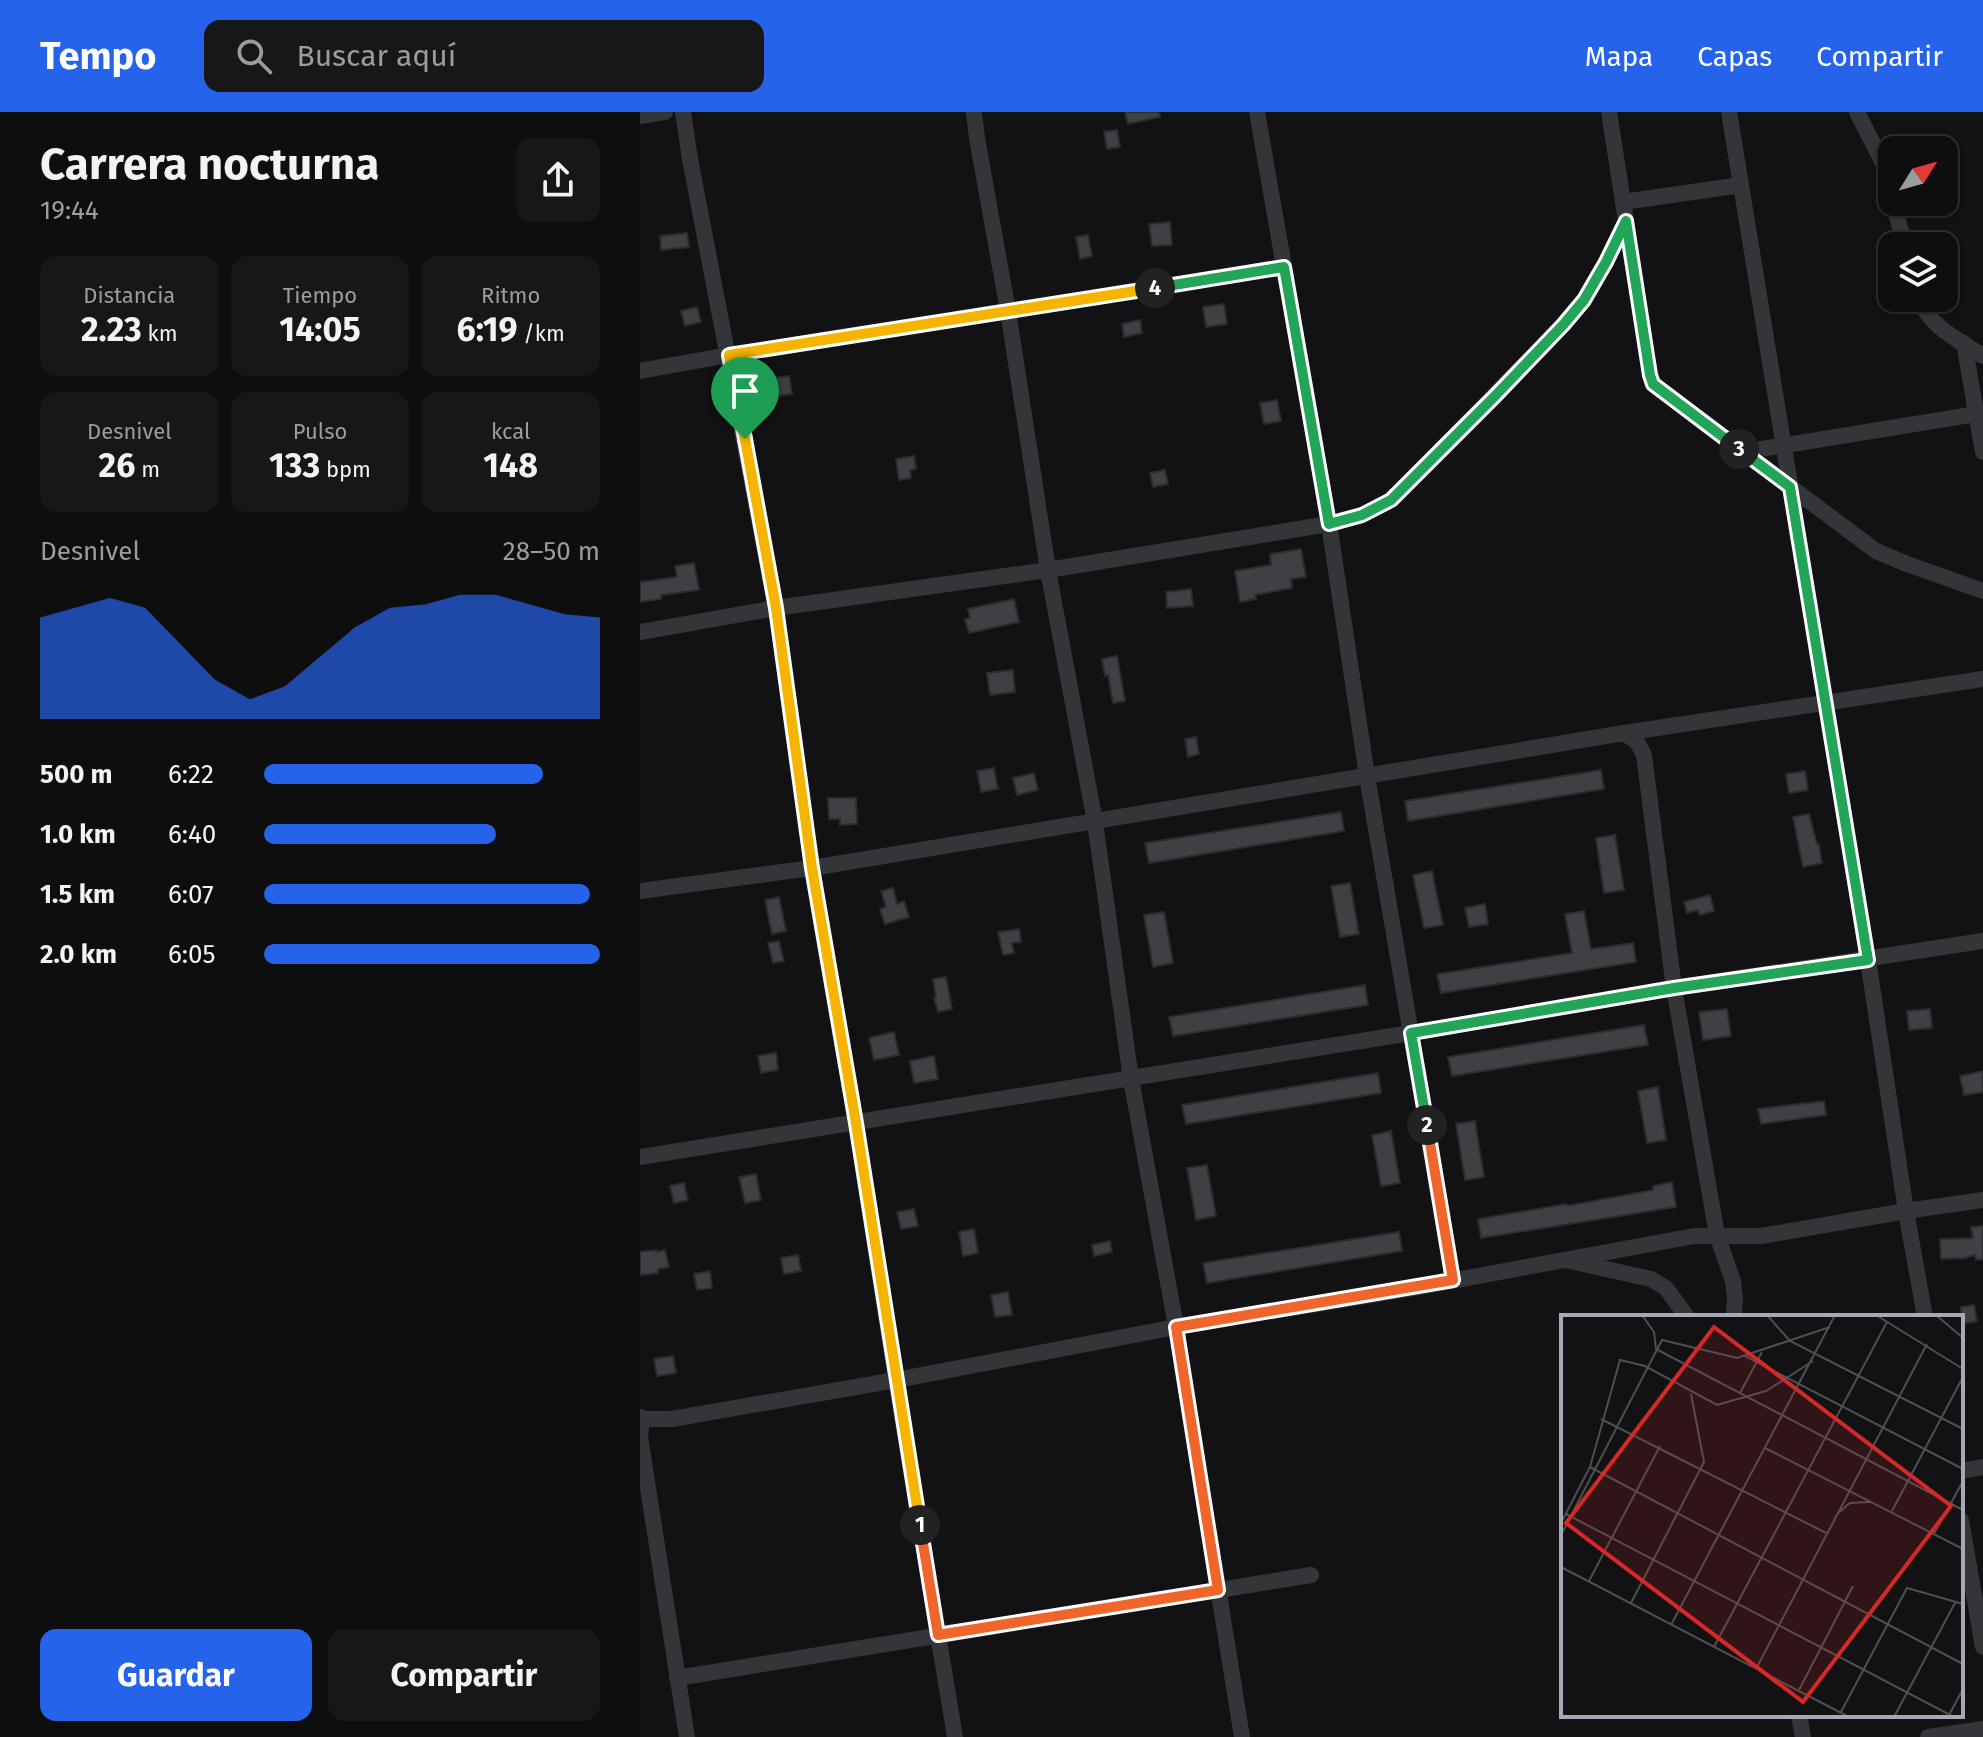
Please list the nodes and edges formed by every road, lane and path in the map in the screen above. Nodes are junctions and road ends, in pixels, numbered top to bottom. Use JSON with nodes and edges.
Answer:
{"nodes":[{"id":1,"x":665,"y":112,"type":"edge"},
{"id":2,"x":683,"y":112,"type":"edge"},
{"id":3,"x":974,"y":112,"type":"edge"},
{"id":4,"x":1257,"y":112,"type":"edge"},
{"id":5,"x":1609,"y":112,"type":"edge"},
{"id":6,"x":1729,"y":112,"type":"edge"},
{"id":7,"x":1857,"y":112,"type":"edge"},
{"id":8,"x":640,"y":116,"type":"edge"},
{"id":9,"x":1878,"y":153,"type":"edge"},
{"id":10,"x":1741,"y":185,"type":"junction"},
{"id":11,"x":1623,"y":202,"type":"junction"},
{"id":12,"x":1626,"y":221,"type":"junction"},
{"id":13,"x":1284,"y":267,"type":"junction"},
{"id":14,"x":1008,"y":311,"type":"junction"},
{"id":15,"x":1926,"y":312,"type":"edge"},
{"id":16,"x":1964,"y":343,"type":"junction"},
{"id":17,"x":729,"y":355,"type":"junction"},
{"id":18,"x":1983,"y":356,"type":"edge"},
{"id":19,"x":640,"y":371,"type":"edge"},
{"id":20,"x":1980,"y":413,"type":"edge"},
{"id":21,"x":1784,"y":445,"type":"junction"},
{"id":22,"x":1743,"y":452,"type":"junction"},
{"id":23,"x":1983,"y":452,"type":"edge"},
{"id":24,"x":1790,"y":487,"type":"junction"},
{"id":25,"x":1329,"y":524,"type":"junction"},
{"id":26,"x":1048,"y":570,"type":"junction"},
{"id":27,"x":1983,"y":591,"type":"edge"},
{"id":28,"x":776,"y":608,"type":"junction"},
{"id":29,"x":640,"y":632,"type":"edge"},
{"id":30,"x":1983,"y":679,"type":"edge"},
{"id":31,"x":1826,"y":704,"type":"junction"},
{"id":32,"x":1624,"y":733,"type":"junction"},
{"id":33,"x":1367,"y":776,"type":"junction"},
{"id":34,"x":1095,"y":822,"type":"junction"},
{"id":35,"x":812,"y":868,"type":"junction"},
{"id":36,"x":640,"y":891,"type":"edge"},
{"id":37,"x":1983,"y":941,"type":"edge"},
{"id":38,"x":1868,"y":960,"type":"junction"},
{"id":39,"x":1674,"y":988,"type":"junction"},
{"id":40,"x":1411,"y":1033,"type":"junction"},
{"id":41,"x":1131,"y":1079,"type":"junction"},
{"id":42,"x":856,"y":1123,"type":"junction"},
{"id":43,"x":640,"y":1157,"type":"edge"},
{"id":44,"x":1983,"y":1200,"type":"edge"},
{"id":45,"x":1906,"y":1211,"type":"junction"},
{"id":46,"x":1717,"y":1235,"type":"junction"},
{"id":47,"x":1561,"y":1259,"type":"junction"},
{"id":48,"x":1453,"y":1280,"type":"junction"},
{"id":49,"x":1686,"y":1315,"type":"edge"},
{"id":50,"x":1734,"y":1315,"type":"edge"},
{"id":51,"x":1925,"y":1315,"type":"edge"},
{"id":52,"x":1176,"y":1327,"type":"junction"},
{"id":53,"x":896,"y":1380,"type":"junction"},
{"id":54,"x":641,"y":1418,"type":"edge"},
{"id":55,"x":1983,"y":1467,"type":"edge"},
{"id":56,"x":1963,"y":1471,"type":"edge"},
{"id":57,"x":1963,"y":1532,"type":"edge"},
{"id":58,"x":1311,"y":1575,"type":"dead end"},
{"id":59,"x":1218,"y":1590,"type":"junction"},
{"id":60,"x":938,"y":1635,"type":"junction"},
{"id":61,"x":1983,"y":1647,"type":"edge"},
{"id":62,"x":677,"y":1678,"type":"junction"},
{"id":63,"x":1799,"y":1717,"type":"edge"},
{"id":64,"x":1983,"y":1729,"type":"edge"},
{"id":65,"x":687,"y":1737,"type":"edge"},
{"id":66,"x":955,"y":1737,"type":"edge"},
{"id":67,"x":1242,"y":1737,"type":"edge"},
{"id":68,"x":1803,"y":1737,"type":"edge"},
{"id":69,"x":1928,"y":1737,"type":"edge"}],
"edges":[{"from":1,"to":8,"type":"street"},
{"from":2,"to":17,"type":"street"},
{"from":3,"to":14,"type":"street"},
{"from":4,"to":13,"type":"street"},
{"from":5,"to":11,"type":"street"},
{"from":6,"to":10,"type":"street"},
{"from":7,"to":9,"type":"street"},
{"from":10,"to":11,"type":"street"},
{"from":10,"to":21,"type":"street"},
{"from":11,"to":12,"type":"street"},
{"from":12,"to":22,"type":"street"},
{"from":12,"to":25,"type":"street"},
{"from":13,"to":14,"type":"street"},
{"from":13,"to":25,"type":"street"},
{"from":14,"to":17,"type":"street"},
{"from":14,"to":26,"type":"street"},
{"from":15,"to":16,"type":"street"},
{"from":16,"to":18,"type":"street"},
{"from":16,"to":20,"type":"street"},
{"from":17,"to":19,"type":"street"},
{"from":17,"to":28,"type":"street"},
{"from":20,"to":21,"type":"street"},
{"from":20,"to":23,"type":"street"},
{"from":21,"to":22,"type":"street"},
{"from":21,"to":24,"type":"street"},
{"from":22,"to":24,"type":"street"},
{"from":24,"to":27,"type":"street"},
{"from":24,"to":31,"type":"street"},
{"from":25,"to":26,"type":"street"},
{"from":25,"to":33,"type":"street"},
{"from":26,"to":28,"type":"street"},
{"from":26,"to":34,"type":"street"},
{"from":28,"to":29,"type":"street"},
{"from":28,"to":35,"type":"street"},
{"from":30,"to":31,"type":"street"},
{"from":31,"to":32,"type":"street"},
{"from":31,"to":38,"type":"street"},
{"from":32,"to":33,"type":"street"},
{"from":32,"to":39,"type":"street"},
{"from":33,"to":34,"type":"street"},
{"from":33,"to":40,"type":"street"},
{"from":34,"to":35,"type":"street"},
{"from":34,"to":41,"type":"street"},
{"from":35,"to":36,"type":"street"},
{"from":35,"to":42,"type":"street"},
{"from":37,"to":38,"type":"street"},
{"from":38,"to":39,"type":"street"},
{"from":38,"to":45,"type":"street"},
{"from":39,"to":40,"type":"street"},
{"from":39,"to":46,"type":"street"},
{"from":40,"to":41,"type":"street"},
{"from":40,"to":48,"type":"street"},
{"from":41,"to":42,"type":"street"},
{"from":41,"to":52,"type":"street"},
{"from":42,"to":43,"type":"street"},
{"from":42,"to":53,"type":"street"},
{"from":44,"to":45,"type":"street"},
{"from":45,"to":46,"type":"street"},
{"from":45,"to":51,"type":"street"},
{"from":46,"to":47,"type":"street"},
{"from":46,"to":50,"type":"street"},
{"from":47,"to":48,"type":"street"},
{"from":47,"to":49,"type":"street"},
{"from":48,"to":52,"type":"street"},
{"from":52,"to":53,"type":"street"},
{"from":52,"to":59,"type":"street"},
{"from":53,"to":54,"type":"street"},
{"from":53,"to":60,"type":"street"},
{"from":54,"to":62,"type":"street"},
{"from":55,"to":56,"type":"street"},
{"from":57,"to":61,"type":"street"},
{"from":58,"to":59,"type":"street"},
{"from":59,"to":60,"type":"street"},
{"from":59,"to":67,"type":"street"},
{"from":60,"to":62,"type":"street"},
{"from":60,"to":66,"type":"street"},
{"from":62,"to":65,"type":"street"},
{"from":63,"to":68,"type":"street"},
{"from":64,"to":69,"type":"street"}]}
